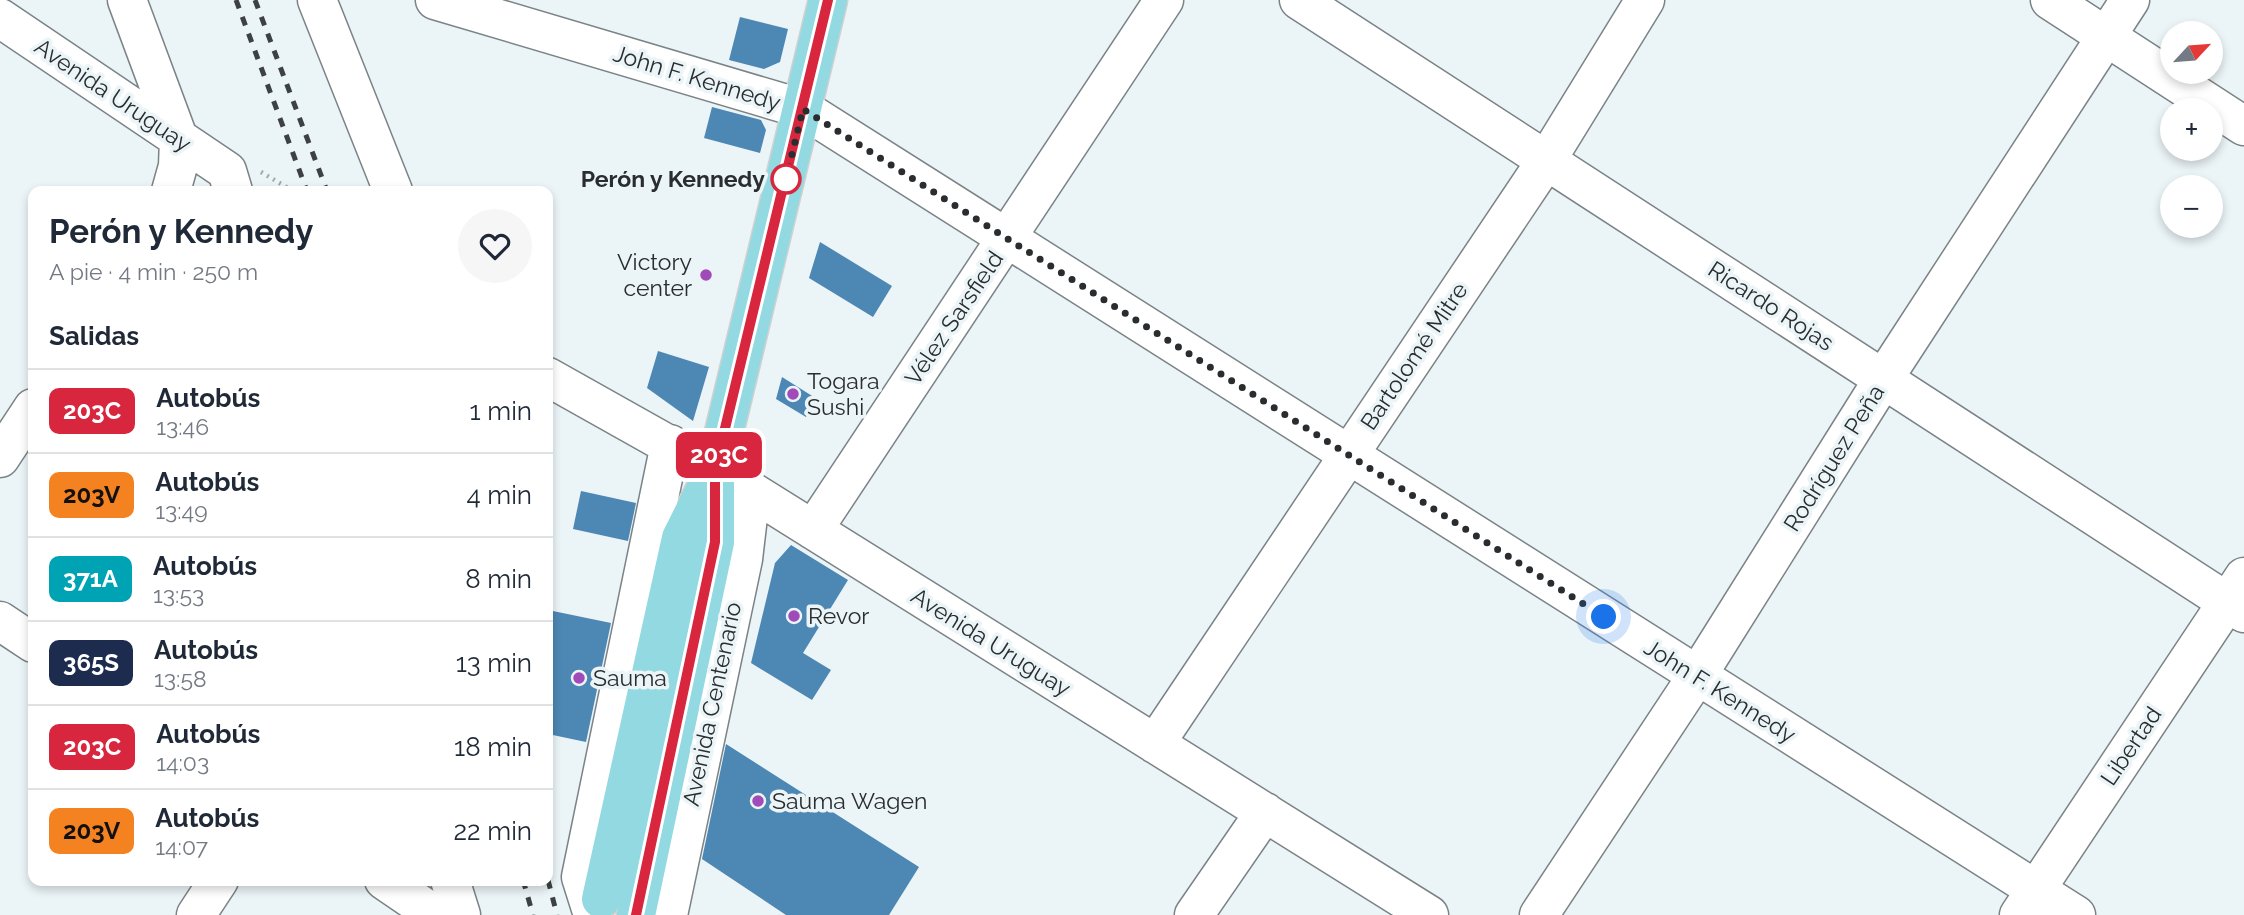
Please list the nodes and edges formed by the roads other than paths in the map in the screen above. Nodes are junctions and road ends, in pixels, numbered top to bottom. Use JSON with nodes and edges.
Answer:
{"nodes":[{"id":1,"x":127,"y":0,"type":"edge"},
{"id":2,"x":317,"y":0,"type":"edge"},
{"id":3,"x":435,"y":0,"type":"edge"},
{"id":4,"x":828,"y":0,"type":"edge"},
{"id":5,"x":1164,"y":0,"type":"edge"},
{"id":6,"x":1299,"y":0,"type":"edge"},
{"id":7,"x":1645,"y":0,"type":"edge"},
{"id":8,"x":2050,"y":0,"type":"edge"},
{"id":9,"x":2130,"y":0,"type":"edge"},
{"id":10,"x":0,"y":19,"type":"edge"},
{"id":11,"x":2105,"y":36,"type":"junction"},
{"id":12,"x":803,"y":109,"type":"junction"},
{"id":13,"x":2244,"y":126,"type":"edge"},
{"id":14,"x":179,"y":140,"type":"junction"},
{"id":15,"x":1546,"y":161,"type":"junction"},
{"id":16,"x":230,"y":181,"type":"edge"},
{"id":17,"x":172,"y":186,"type":"edge"},
{"id":18,"x":391,"y":186,"type":"edge"},
{"id":19,"x":1007,"y":237,"type":"junction"},
{"id":20,"x":1884,"y":378,"type":"junction"},
{"id":21,"x":553,"y":380,"type":"edge"},
{"id":22,"x":28,"y":416,"type":"edge"},
{"id":23,"x":670,"y":444,"type":"junction"},
{"id":24,"x":1348,"y":454,"type":"junction"},
{"id":25,"x":0,"y":458,"type":"edge"},
{"id":26,"x":715,"y":470,"type":"junction"},
{"id":27,"x":751,"y":491,"type":"junction"},
{"id":28,"x":813,"y":530,"type":"junction"},
{"id":29,"x":2239,"y":597,"type":"edge"},
{"id":30,"x":0,"y":621,"type":"edge"},
{"id":31,"x":28,"y":640,"type":"edge"},
{"id":32,"x":1697,"y":676,"type":"junction"},
{"id":33,"x":1155,"y":744,"type":"junction"},
{"id":34,"x":1265,"y":812,"type":"junction"},
{"id":35,"x":215,"y":886,"type":"edge"},
{"id":36,"x":393,"y":886,"type":"edge"},
{"id":37,"x":452,"y":886,"type":"edge"},
{"id":38,"x":592,"y":897,"type":"edge"},
{"id":39,"x":2027,"y":902,"type":"edge"},
{"id":40,"x":196,"y":915,"type":"edge"},
{"id":41,"x":435,"y":915,"type":"edge"},
{"id":42,"x":461,"y":915,"type":"edge"},
{"id":43,"x":636,"y":915,"type":"edge"},
{"id":44,"x":668,"y":915,"type":"edge"},
{"id":45,"x":1194,"y":915,"type":"edge"},
{"id":46,"x":1429,"y":915,"type":"edge"},
{"id":47,"x":1539,"y":915,"type":"edge"},
{"id":48,"x":2076,"y":915,"type":"edge"}],
"edges":[{"from":1,"to":14,"type":"street"},
{"from":2,"to":18,"type":"street"},
{"from":3,"to":12,"type":"street","name":"John F. Kennedy"},
{"from":4,"to":12,"type":"main road"},
{"from":5,"to":19,"type":"street","name":"Vélez Sarsfield"},
{"from":6,"to":15,"type":"street","name":"Ricardo Rojas"},
{"from":7,"to":15,"type":"street","name":"Bartolomé Mitre"},
{"from":8,"to":11,"type":"street"},
{"from":9,"to":11,"type":"street","name":"Rodríguez Peña"},
{"from":10,"to":14,"type":"street","name":"Avenida Uruguay"},
{"from":11,"to":13,"type":"street"},
{"from":11,"to":20,"type":"street","name":"Rodríguez Peña"},
{"from":12,"to":19,"type":"street","name":"John F. Kennedy"},
{"from":12,"to":26,"type":"main road"},
{"from":14,"to":16,"type":"street","name":"Avenida Uruguay"},
{"from":14,"to":17,"type":"street"},
{"from":15,"to":20,"type":"street","name":"Ricardo Rojas"},
{"from":15,"to":24,"type":"street","name":"Bartolomé Mitre"},
{"from":19,"to":24,"type":"street","name":"John F. Kennedy"},
{"from":19,"to":28,"type":"street","name":"Vélez Sarsfield"},
{"from":20,"to":29,"type":"street","name":"Ricardo Rojas"},
{"from":20,"to":32,"type":"street","name":"Rodríguez Peña"},
{"from":21,"to":23,"type":"street","name":"Avenida Uruguay"},
{"from":22,"to":25,"type":"street"},
{"from":23,"to":26,"type":"street","name":"Avenida Uruguay"},
{"from":23,"to":38,"type":"street"},
{"from":24,"to":32,"type":"street","name":"John F. Kennedy"},
{"from":24,"to":33,"type":"street","name":"Bartolomé Mitre"},
{"from":26,"to":27,"type":"street","name":"Avenida Uruguay"},
{"from":26,"to":38,"type":"main road"},
{"from":26,"to":43,"type":"main road"},
{"from":27,"to":28,"type":"street","name":"Avenida Uruguay"},
{"from":27,"to":44,"type":"street","name":"Avenida Centenario"},
{"from":28,"to":33,"type":"street","name":"Avenida Uruguay"},
{"from":29,"to":39,"type":"street","name":"Libertad"},
{"from":30,"to":31,"type":"street"},
{"from":32,"to":39,"type":"street","name":"John F. Kennedy"},
{"from":32,"to":47,"type":"street","name":"Rodríguez Peña"},
{"from":33,"to":34,"type":"street","name":"Avenida Uruguay"},
{"from":34,"to":45,"type":"street"},
{"from":34,"to":46,"type":"street","name":"Avenida Uruguay"},
{"from":35,"to":40,"type":"street"},
{"from":36,"to":41,"type":"street"},
{"from":37,"to":42,"type":"street"},
{"from":39,"to":48,"type":"street","name":"John F. Kennedy"}]}
